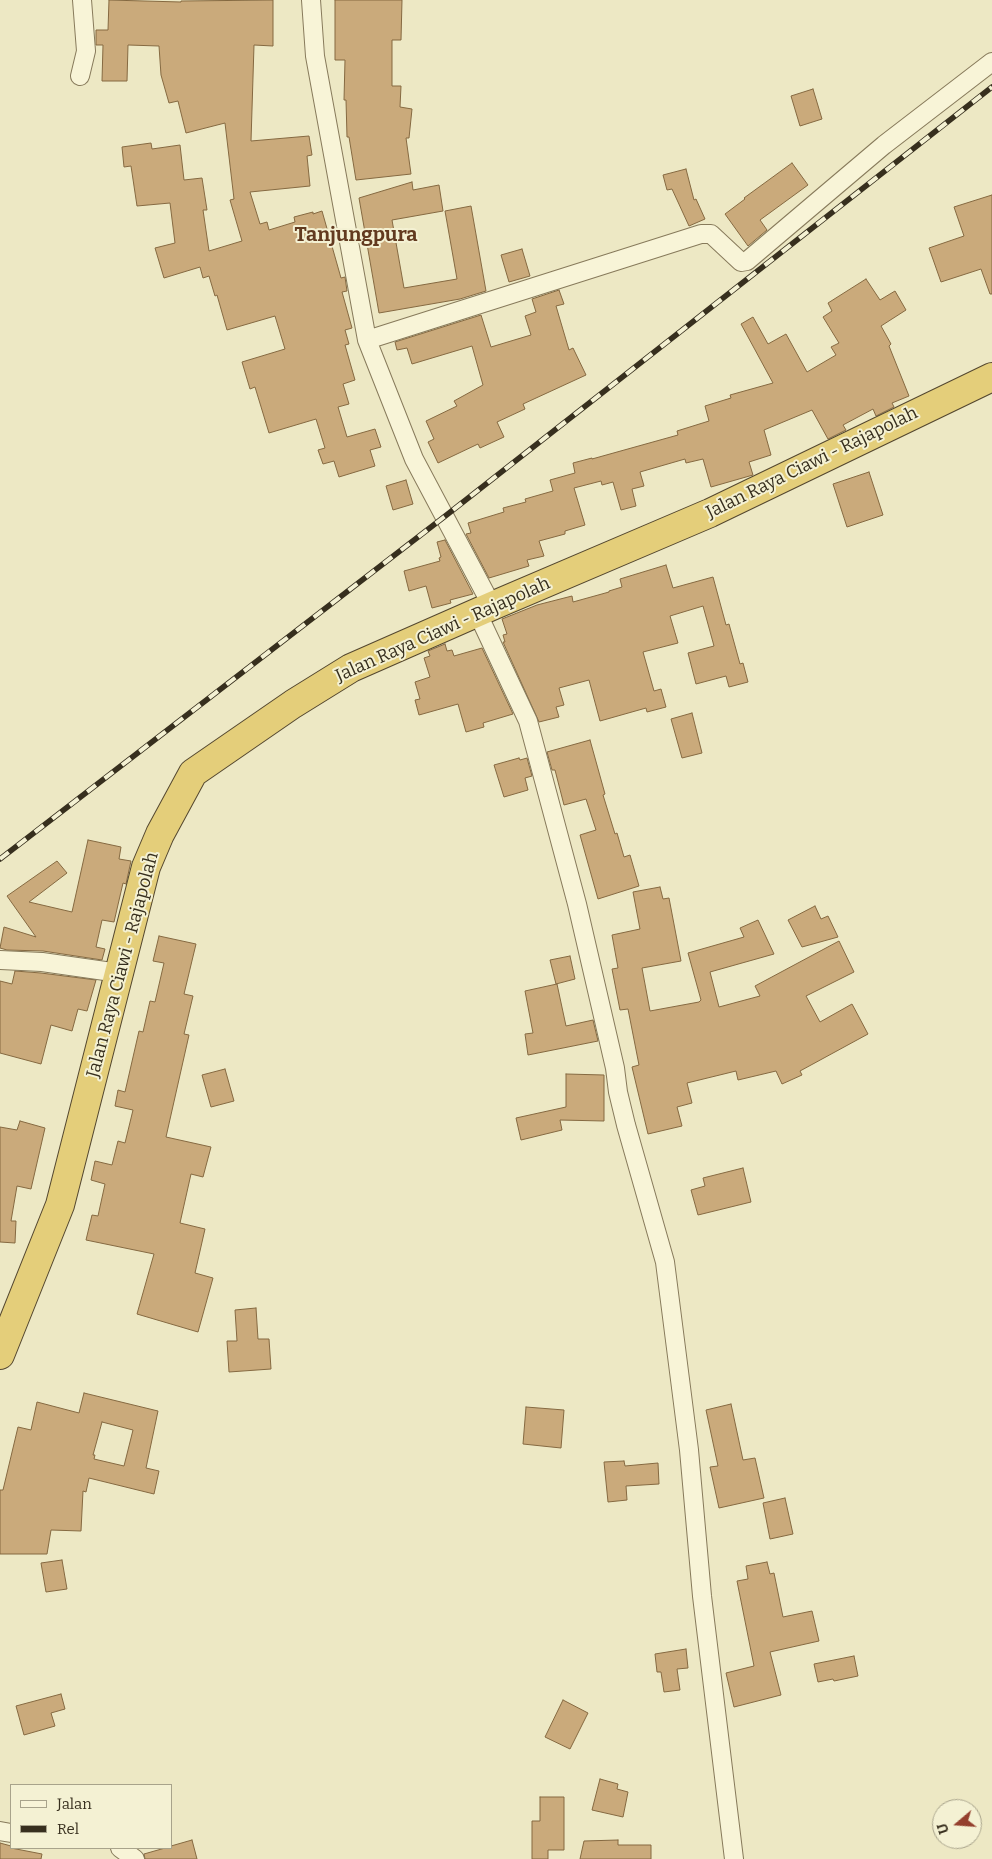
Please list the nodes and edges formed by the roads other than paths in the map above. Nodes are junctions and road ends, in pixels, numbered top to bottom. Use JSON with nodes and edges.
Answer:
{"nodes":[{"id":1,"x":82,"y":0,"type":"edge"},
{"id":2,"x":311,"y":0,"type":"edge"},
{"id":3,"x":992,"y":62,"type":"edge"},
{"id":4,"x":80,"y":76,"type":"dead end"},
{"id":5,"x":367,"y":340,"type":"junction"},
{"id":6,"x":992,"y":377,"type":"edge"},
{"id":7,"x":484,"y":609,"type":"junction"},
{"id":8,"x":0,"y":960,"type":"edge"},
{"id":9,"x":119,"y":973,"type":"junction"},
{"id":10,"x":0,"y":1355,"type":"edge"},
{"id":11,"x":121,"y":1849,"type":"edge"},
{"id":12,"x":135,"y":1859,"type":"edge"},
{"id":13,"x":734,"y":1859,"type":"edge"}],
"edges":[{"from":1,"to":4,"type":"street"},
{"from":2,"to":5,"type":"street"},
{"from":3,"to":5,"type":"street"},
{"from":5,"to":7,"type":"street"},
{"from":6,"to":7,"type":"highway","name":"Jalan Raya Ciawi - Rajapolah"},
{"from":7,"to":9,"type":"highway","name":"Jalan Raya Ciawi - Rajapolah"},
{"from":7,"to":13,"type":"street"},
{"from":8,"to":9,"type":"street"},
{"from":9,"to":10,"type":"highway","name":"Jalan Raya Ciawi - Rajapolah"},
{"from":11,"to":12,"type":"street"}]}
